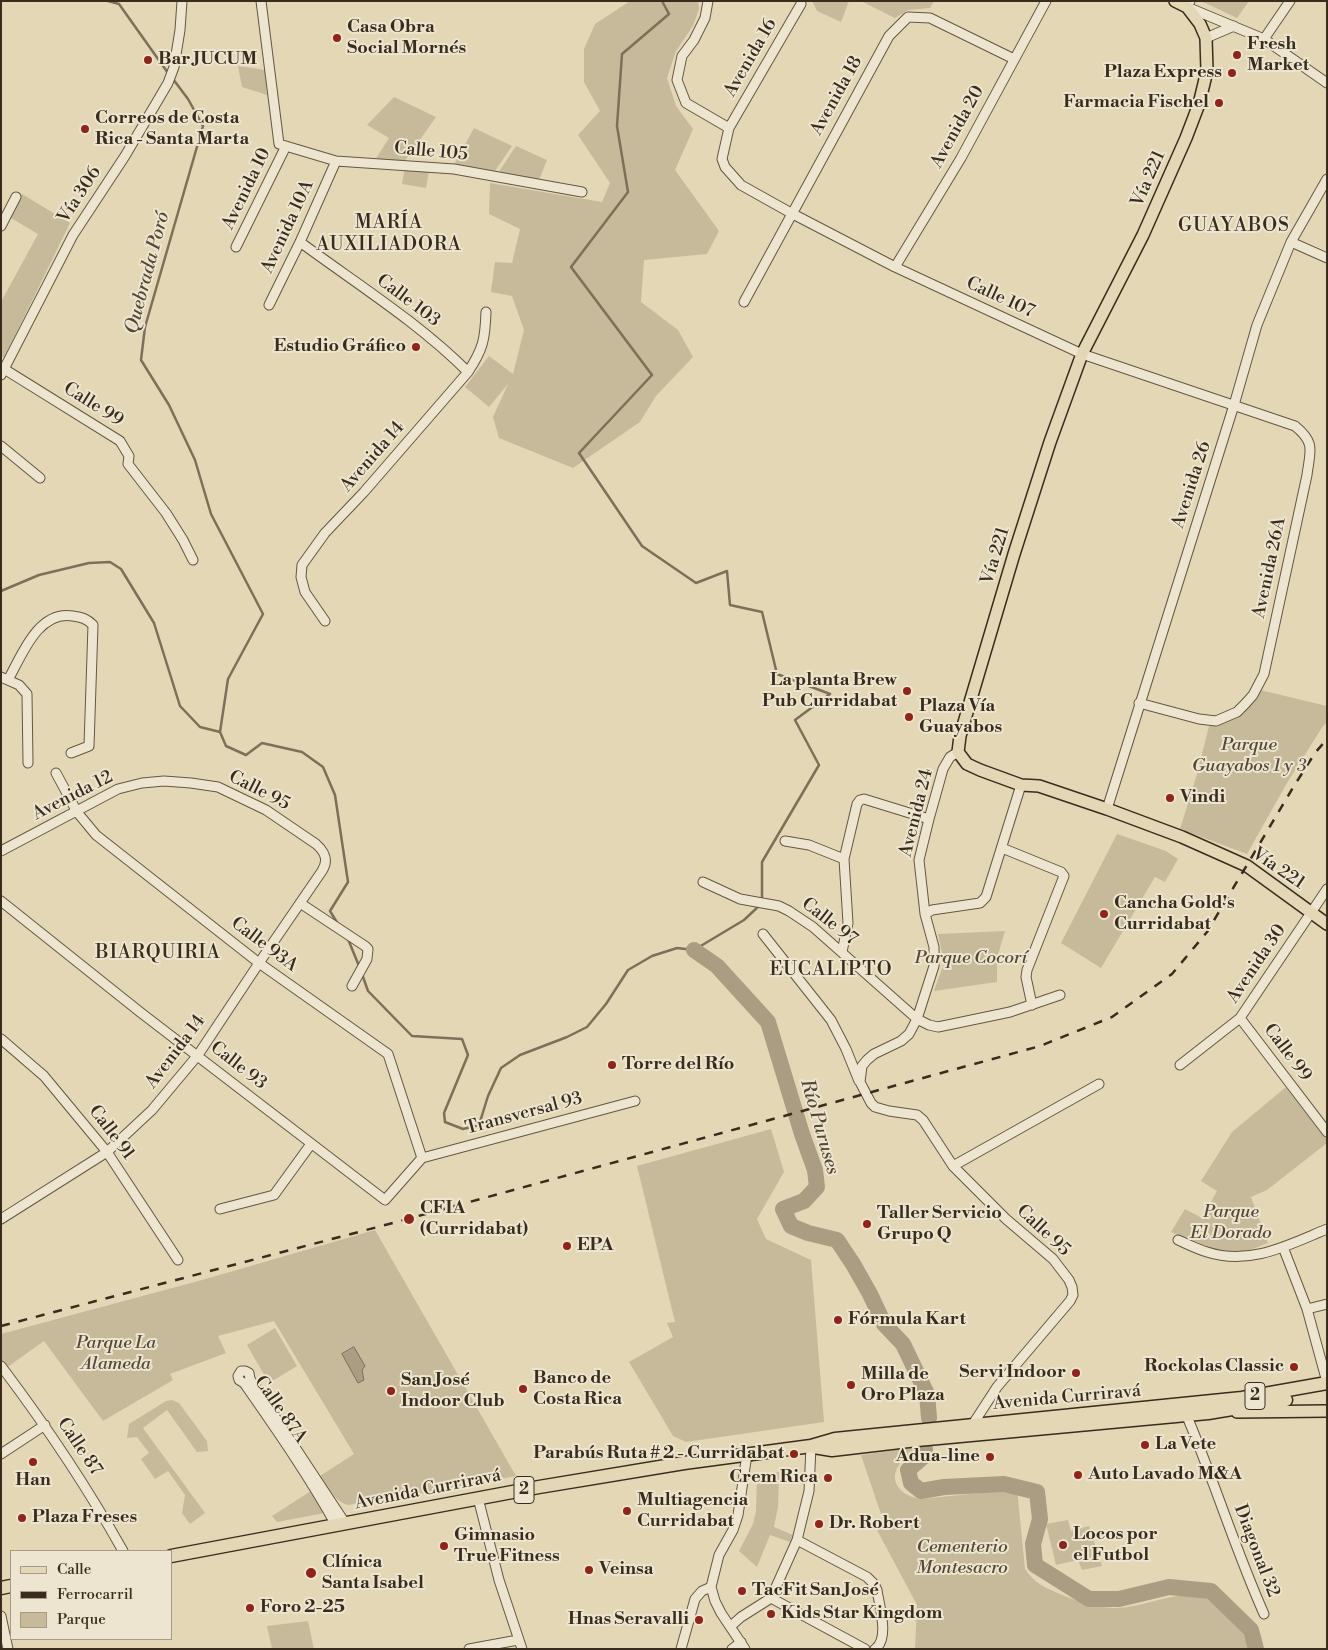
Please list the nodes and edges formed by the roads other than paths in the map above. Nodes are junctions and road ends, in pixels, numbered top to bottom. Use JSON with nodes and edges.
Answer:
{"nodes":[{"id":1,"x":182,"y":1,"type":"edge"},
{"id":2,"x":261,"y":1,"type":"edge"},
{"id":3,"x":708,"y":1,"type":"edge"},
{"id":4,"x":1046,"y":1,"type":"edge"},
{"id":5,"x":1175,"y":1,"type":"edge"},
{"id":6,"x":1290,"y":1,"type":"edge"},
{"id":7,"x":801,"y":4,"type":"dead end"},
{"id":8,"x":1188,"y":4,"type":"edge"},
{"id":9,"x":1234,"y":26,"type":"junction"},
{"id":10,"x":1206,"y":38,"type":"junction"},
{"id":11,"x":1264,"y":38,"type":"junction"},
{"id":12,"x":1014,"y":59,"type":"junction"},
{"id":13,"x":1327,"y":84,"type":"edge"},
{"id":14,"x":729,"y":128,"type":"junction"},
{"id":15,"x":282,"y":145,"type":"junction"},
{"id":16,"x":336,"y":161,"type":"junction"},
{"id":17,"x":1327,"y":179,"type":"edge"},
{"id":18,"x":582,"y":192,"type":"dead end"},
{"id":19,"x":16,"y":197,"type":"dead end"},
{"id":20,"x":791,"y":213,"type":"junction"},
{"id":21,"x":1,"y":226,"type":"edge"},
{"id":22,"x":300,"y":242,"type":"junction"},
{"id":23,"x":1291,"y":242,"type":"junction"},
{"id":24,"x":236,"y":247,"type":"dead end"},
{"id":25,"x":1327,"y":258,"type":"edge"},
{"id":26,"x":895,"y":267,"type":"junction"},
{"id":27,"x":744,"y":302,"type":"dead end"},
{"id":28,"x":269,"y":305,"type":"dead end"},
{"id":29,"x":486,"y":312,"type":"dead end"},
{"id":30,"x":1082,"y":354,"type":"junction"},
{"id":31,"x":2,"y":371,"type":"edge"},
{"id":32,"x":468,"y":372,"type":"junction"},
{"id":33,"x":1234,"y":405,"type":"junction"},
{"id":34,"x":1311,"y":445,"type":"joint"},
{"id":35,"x":1,"y":446,"type":"edge"},
{"id":36,"x":40,"y":478,"type":"dead end"},
{"id":37,"x":193,"y":560,"type":"dead end"},
{"id":38,"x":325,"y":620,"type":"dead end"},
{"id":39,"x":4,"y":678,"type":"edge"},
{"id":40,"x":1139,"y":703,"type":"junction"},
{"id":41,"x":958,"y":752,"type":"junction"},
{"id":42,"x":71,"y":753,"type":"dead end"},
{"id":43,"x":28,"y":763,"type":"dead end"},
{"id":44,"x":56,"y":773,"type":"dead end"},
{"id":45,"x":164,"y":781,"type":"joint"},
{"id":46,"x":1021,"y":785,"type":"junction"},
{"id":47,"x":1107,"y":809,"type":"junction"},
{"id":48,"x":77,"y":812,"type":"junction"},
{"id":49,"x":929,"y":818,"type":"junction"},
{"id":50,"x":785,"y":841,"type":"dead end"},
{"id":51,"x":1002,"y":848,"type":"junction"},
{"id":52,"x":1,"y":851,"type":"edge"},
{"id":53,"x":326,"y":858,"type":"joint"},
{"id":54,"x":844,"y":859,"type":"junction"},
{"id":55,"x":703,"y":882,"type":"dead end"},
{"id":56,"x":1327,"y":890,"type":"edge"},
{"id":57,"x":1,"y":901,"type":"edge"},
{"id":58,"x":300,"y":903,"type":"junction"},
{"id":59,"x":1312,"y":913,"type":"junction"},
{"id":60,"x":925,"y":914,"type":"junction"},
{"id":61,"x":1327,"y":924,"type":"edge"},
{"id":62,"x":763,"y":934,"type":"dead end"},
{"id":63,"x":842,"y":952,"type":"junction"},
{"id":64,"x":258,"y":963,"type":"junction"},
{"id":65,"x":352,"y":986,"type":"dead end"},
{"id":66,"x":1060,"y":995,"type":"dead end"},
{"id":67,"x":1032,"y":1005,"type":"junction"},
{"id":68,"x":917,"y":1018,"type":"junction"},
{"id":69,"x":1240,"y":1018,"type":"junction"},
{"id":70,"x":1,"y":1039,"type":"edge"},
{"id":71,"x":198,"y":1055,"type":"junction"},
{"id":72,"x":1180,"y":1065,"type":"dead end"},
{"id":73,"x":860,"y":1082,"type":"junction"},
{"id":74,"x":1099,"y":1084,"type":"dead end"},
{"id":75,"x":635,"y":1102,"type":"dead end"},
{"id":76,"x":1327,"y":1132,"type":"edge"},
{"id":77,"x":311,"y":1144,"type":"junction"},
{"id":78,"x":107,"y":1152,"type":"junction"},
{"id":79,"x":422,"y":1158,"type":"junction"},
{"id":80,"x":953,"y":1166,"type":"junction"},
{"id":81,"x":1,"y":1205,"type":"edge"},
{"id":82,"x":220,"y":1209,"type":"dead end"},
{"id":83,"x":5,"y":1216,"type":"edge"},
{"id":84,"x":1327,"y":1229,"type":"edge"},
{"id":85,"x":1178,"y":1240,"type":"dead end"},
{"id":86,"x":1283,"y":1247,"type":"junction"},
{"id":87,"x":178,"y":1260,"type":"dead end"},
{"id":88,"x":1327,"y":1304,"type":"edge"},
{"id":89,"x":1307,"y":1309,"type":"junction"},
{"id":90,"x":1,"y":1366,"type":"edge"},
{"id":91,"x":1327,"y":1383,"type":"edge"},
{"id":92,"x":1327,"y":1391,"type":"edge"},
{"id":93,"x":1218,"y":1411,"type":"junction"},
{"id":94,"x":1327,"y":1411,"type":"edge"},
{"id":95,"x":1186,"y":1414,"type":"junction"},
{"id":96,"x":271,"y":1415,"type":"junction"},
{"id":97,"x":973,"y":1424,"type":"junction"},
{"id":98,"x":45,"y":1425,"type":"junction"},
{"id":99,"x":811,"y":1446,"type":"junction"},
{"id":100,"x":1,"y":1454,"type":"edge"},
{"id":101,"x":747,"y":1454,"type":"junction"},
{"id":102,"x":478,"y":1498,"type":"junction"},
{"id":103,"x":340,"y":1524,"type":"junction"},
{"id":104,"x":797,"y":1540,"type":"junction"},
{"id":105,"x":122,"y":1550,"type":"edge"},
{"id":106,"x":172,"y":1556,"type":"edge"},
{"id":107,"x":712,"y":1587,"type":"junction"},
{"id":108,"x":771,"y":1598,"type":"junction"},
{"id":109,"x":1264,"y":1614,"type":"dead end"},
{"id":110,"x":1,"y":1616,"type":"edge"},
{"id":111,"x":731,"y":1626,"type":"junction"},
{"id":112,"x":518,"y":1640,"type":"junction"},
{"id":113,"x":743,"y":1646,"type":"edge"},
{"id":114,"x":876,"y":1648,"type":"edge"},
{"id":115,"x":8,"y":1649,"type":"edge"},
{"id":116,"x":469,"y":1649,"type":"edge"},
{"id":117,"x":522,"y":1649,"type":"edge"},
{"id":118,"x":681,"y":1649,"type":"edge"},
{"id":119,"x":732,"y":1649,"type":"edge"},
{"id":120,"x":865,"y":1649,"type":"edge"}],
"edges":[{"from":1,"to":31,"type":"street","name":"Vía 306"},
{"from":2,"to":15,"type":"street"},
{"from":3,"to":14,"type":"street"},
{"from":4,"to":12,"type":"street","name":"Avenida 20"},
{"from":5,"to":8,"type":"main road","name":"Vía 221"},
{"from":6,"to":11,"type":"street"},
{"from":7,"to":14,"type":"street","name":"Avenida 16"},
{"from":8,"to":9,"type":"street"},
{"from":8,"to":10,"type":"main road","name":"Vía 221"},
{"from":9,"to":10,"type":"street"},
{"from":9,"to":11,"type":"street"},
{"from":10,"to":30,"type":"main road","name":"Vía 221"},
{"from":11,"to":13,"type":"street"},
{"from":12,"to":20,"type":"street","name":"Avenida 18"},
{"from":12,"to":26,"type":"street","name":"Avenida 20"},
{"from":14,"to":20,"type":"street","name":"Calle 107"},
{"from":15,"to":16,"type":"street","name":"Calle 105"},
{"from":15,"to":24,"type":"street","name":"Avenida 10"},
{"from":16,"to":18,"type":"street","name":"Calle 105"},
{"from":16,"to":22,"type":"street","name":"Avenida 10A"},
{"from":17,"to":23,"type":"street","name":"Avenida 26"},
{"from":19,"to":21,"type":"street"},
{"from":20,"to":26,"type":"street","name":"Calle 107"},
{"from":20,"to":27,"type":"street","name":"Avenida 18"},
{"from":22,"to":28,"type":"street","name":"Avenida 10A"},
{"from":22,"to":32,"type":"street","name":"Calle 103"},
{"from":23,"to":25,"type":"street"},
{"from":23,"to":33,"type":"street","name":"Avenida 26"},
{"from":26,"to":30,"type":"street","name":"Calle 107"},
{"from":29,"to":32,"type":"street","name":"Avenida 14"},
{"from":30,"to":33,"type":"street","name":"Calle 107"},
{"from":30,"to":41,"type":"main road","name":"Vía 221"},
{"from":31,"to":37,"type":"street","name":"Calle 99"},
{"from":32,"to":38,"type":"street","name":"Avenida 14"},
{"from":33,"to":34,"type":"street","name":"Calle 107"},
{"from":33,"to":40,"type":"street","name":"Avenida 26"},
{"from":34,"to":40,"type":"street","name":"Avenida 26A"},
{"from":35,"to":36,"type":"street"},
{"from":39,"to":42,"type":"street"},
{"from":39,"to":43,"type":"street"},
{"from":40,"to":47,"type":"street","name":"Avenida 26"},
{"from":41,"to":46,"type":"main road","name":"Vía 221"},
{"from":41,"to":49,"type":"street","name":"Avenida 24"},
{"from":44,"to":48,"type":"street","name":"Calle 93A"},
{"from":45,"to":48,"type":"street","name":"Avenida 12"},
{"from":45,"to":53,"type":"street","name":"Calle 95"},
{"from":46,"to":47,"type":"main road","name":"Vía 221"},
{"from":46,"to":51,"type":"street"},
{"from":47,"to":59,"type":"main road","name":"Vía 221"},
{"from":48,"to":52,"type":"street","name":"Avenida 12"},
{"from":48,"to":64,"type":"street","name":"Calle 93A"},
{"from":49,"to":54,"type":"street"},
{"from":49,"to":60,"type":"street","name":"Avenida 24"},
{"from":50,"to":54,"type":"street"},
{"from":51,"to":60,"type":"street"},
{"from":51,"to":67,"type":"street"},
{"from":53,"to":58,"type":"street","name":"Avenida 14"},
{"from":54,"to":63,"type":"street"},
{"from":55,"to":63,"type":"street","name":"Calle 97"},
{"from":56,"to":59,"type":"street","name":"Avenida 30"},
{"from":57,"to":71,"type":"street","name":"Calle 93"},
{"from":58,"to":64,"type":"street","name":"Avenida 14"},
{"from":58,"to":65,"type":"street"},
{"from":59,"to":61,"type":"main road","name":"Vía 221"},
{"from":59,"to":69,"type":"street","name":"Avenida 30"},
{"from":60,"to":68,"type":"street","name":"Avenida 24"},
{"from":62,"to":73,"type":"street"},
{"from":63,"to":68,"type":"street","name":"Calle 97"},
{"from":64,"to":71,"type":"street","name":"Avenida 14"},
{"from":64,"to":79,"type":"street","name":"Calle 93A"},
{"from":66,"to":67,"type":"street"},
{"from":67,"to":68,"type":"street"},
{"from":68,"to":73,"type":"street","name":"Avenida 24"},
{"from":69,"to":72,"type":"street","name":"Avenida 30"},
{"from":69,"to":76,"type":"street","name":"Calle 99"},
{"from":70,"to":78,"type":"street","name":"Calle 91"},
{"from":71,"to":77,"type":"street","name":"Calle 93"},
{"from":71,"to":78,"type":"street","name":"Avenida 14"},
{"from":73,"to":80,"type":"street","name":"Calle 95"},
{"from":74,"to":80,"type":"street"},
{"from":75,"to":79,"type":"street","name":"Transversal 93"},
{"from":77,"to":79,"type":"street","name":"Calle 93"},
{"from":77,"to":82,"type":"street"},
{"from":78,"to":83,"type":"street","name":"Avenida 14"},
{"from":78,"to":87,"type":"street","name":"Calle 91"},
{"from":80,"to":97,"type":"street","name":"Calle 95"},
{"from":81,"to":83,"type":"street"},
{"from":84,"to":86,"type":"street"},
{"from":85,"to":86,"type":"street"},
{"from":86,"to":89,"type":"street"},
{"from":88,"to":89,"type":"street"},
{"from":89,"to":91,"type":"street"},
{"from":90,"to":98,"type":"street","name":"Calle 87"},
{"from":91,"to":97,"type":"highway","name":"Avenida Curriravá","number":"2"},
{"from":92,"to":93,"type":"highway","name":"Avenida Curriravá","number":"2"},
{"from":93,"to":94,"type":"main road"},
{"from":93,"to":95,"type":"highway","name":"Avenida Curriravá","number":"2"},
{"from":95,"to":99,"type":"highway","name":"Avenida Curriravá","number":"2"},
{"from":95,"to":109,"type":"street","name":"Diagonal 32"},
{"from":96,"to":96,"type":"street","name":"Calle 87A"},
{"from":96,"to":103,"type":"street","name":"Calle 87A"},
{"from":97,"to":99,"type":"highway","name":"Avenida Curriravá","number":"2"},
{"from":98,"to":100,"type":"street"},
{"from":98,"to":105,"type":"street","name":"Calle 87"},
{"from":99,"to":101,"type":"highway","name":"Avenida Curriravá","number":"2"},
{"from":99,"to":104,"type":"street"},
{"from":101,"to":102,"type":"highway","name":"Avenida Curriravá","number":"2"},
{"from":101,"to":107,"type":"street"},
{"from":102,"to":103,"type":"highway","name":"Avenida Curriravá","number":"2"},
{"from":102,"to":112,"type":"street"},
{"from":103,"to":106,"type":"highway","name":"Avenida Curriravá","number":"2"},
{"from":104,"to":108,"type":"street"},
{"from":104,"to":114,"type":"street"},
{"from":107,"to":111,"type":"street"},
{"from":107,"to":118,"type":"street"},
{"from":108,"to":111,"type":"street"},
{"from":108,"to":120,"type":"street"},
{"from":110,"to":115,"type":"street"},
{"from":111,"to":113,"type":"street"},
{"from":112,"to":116,"type":"street"},
{"from":112,"to":117,"type":"street"},
{"from":113,"to":119,"type":"street"}]}
